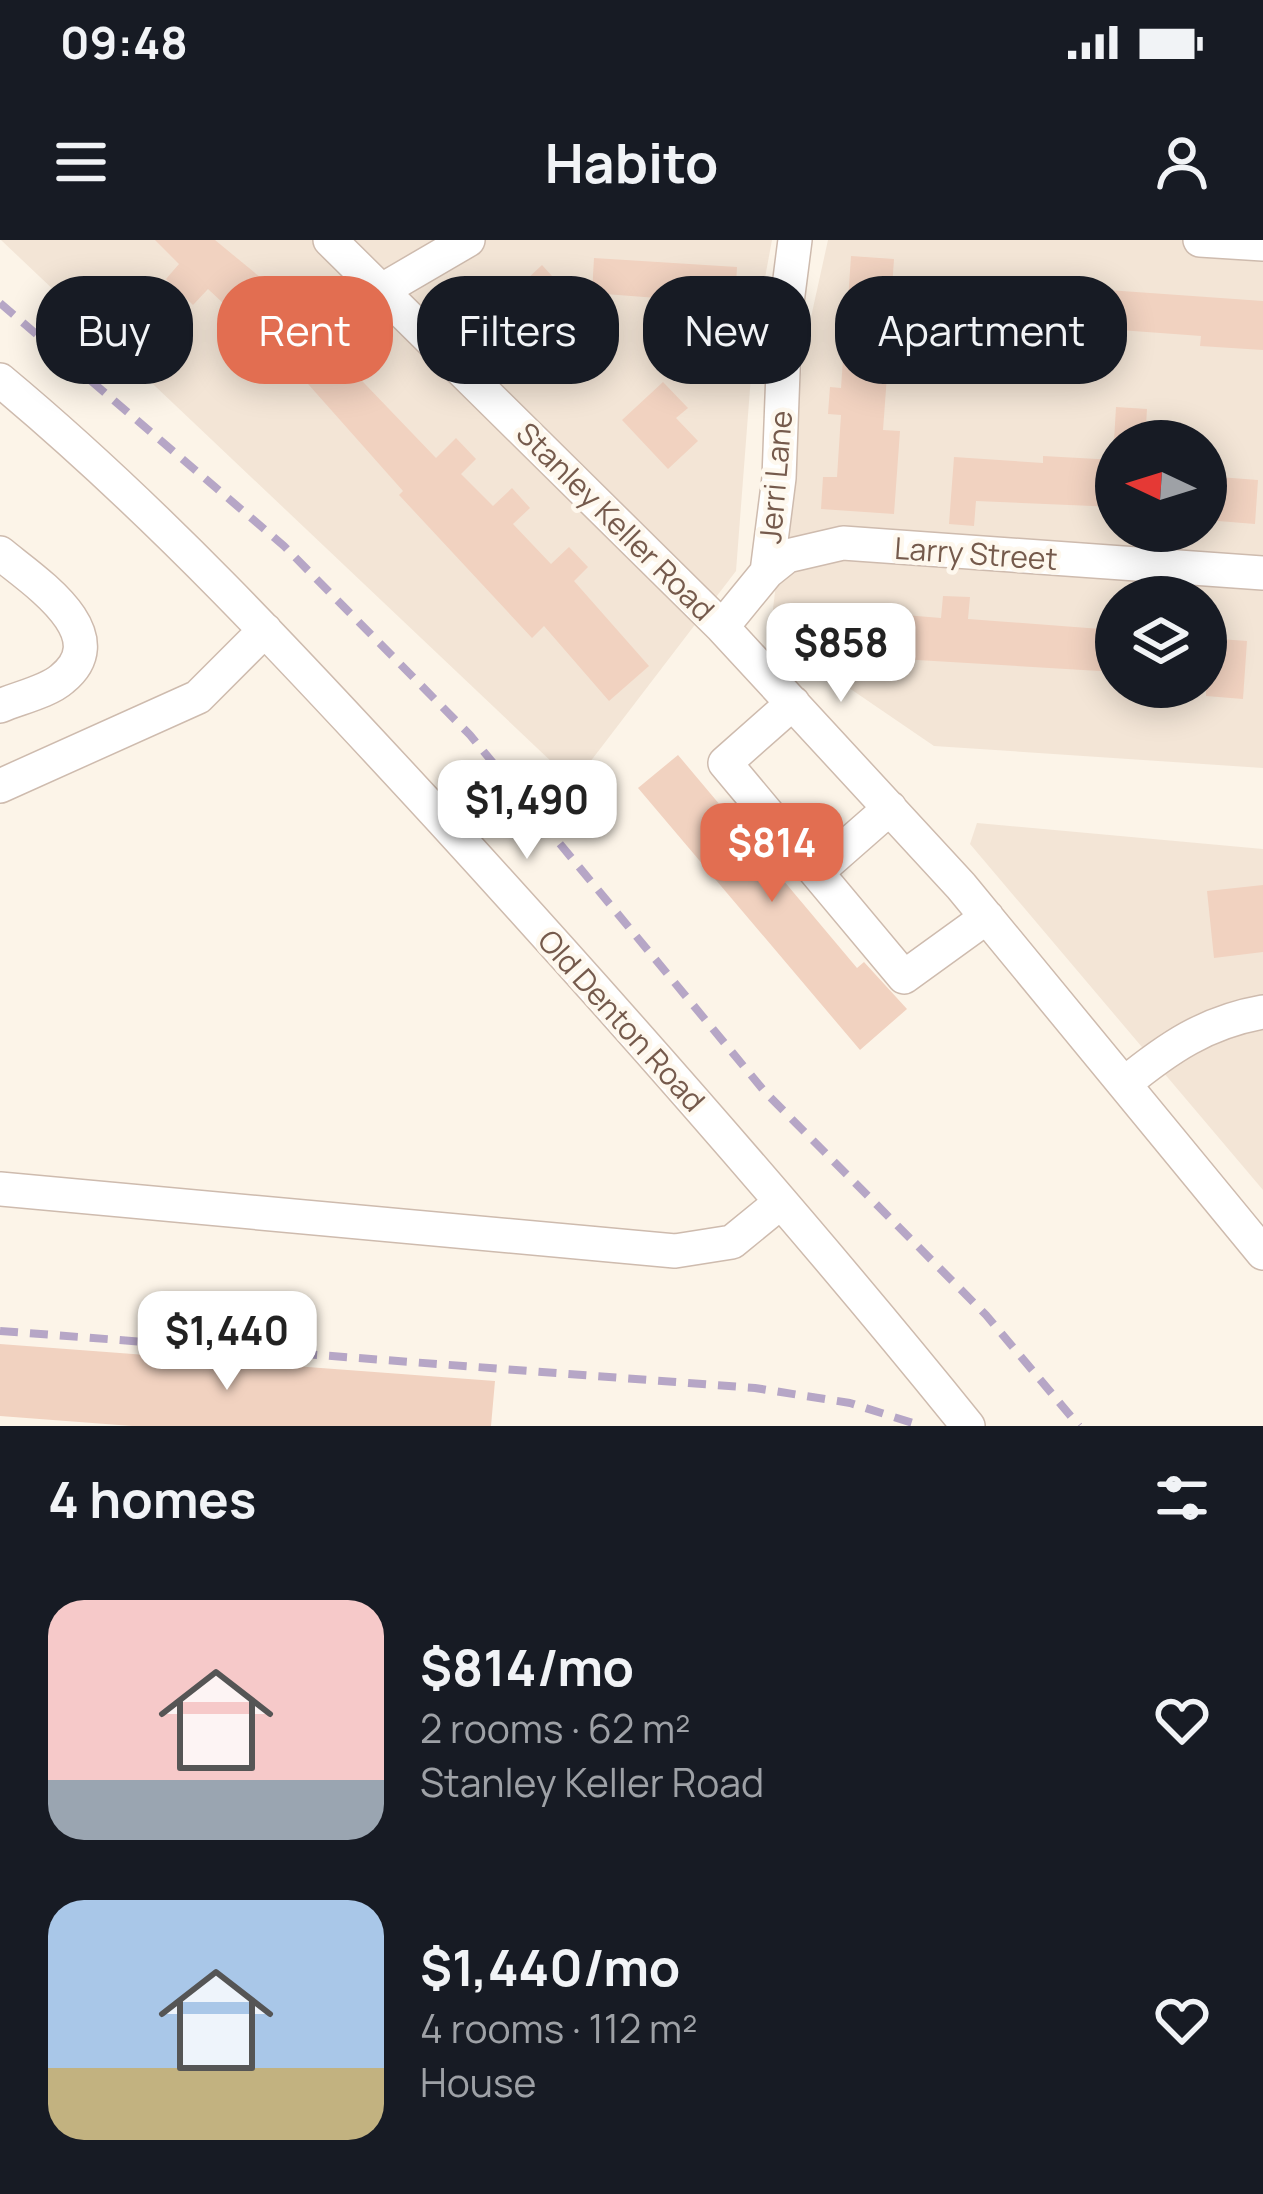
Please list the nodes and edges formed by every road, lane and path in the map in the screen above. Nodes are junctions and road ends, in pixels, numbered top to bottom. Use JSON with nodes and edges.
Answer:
{"nodes":[{"id":1,"x":330,"y":240,"type":"edge"},
{"id":2,"x":468,"y":240,"type":"edge"},
{"id":3,"x":794,"y":240,"type":"edge"},
{"id":4,"x":1200,"y":240,"type":"edge"},
{"id":5,"x":1263,"y":244,"type":"edge"},
{"id":6,"x":370,"y":276,"type":"edge"},
{"id":7,"x":393,"y":284,"type":"edge"},
{"id":8,"x":393,"y":298,"type":"edge"},
{"id":9,"x":0,"y":380,"type":"edge"},
{"id":10,"x":0,"y":553,"type":"edge"},
{"id":11,"x":767,"y":572,"type":"junction"},
{"id":12,"x":1263,"y":573,"type":"edge"},
{"id":13,"x":722,"y":627,"type":"junction"},
{"id":14,"x":265,"y":630,"type":"junction"},
{"id":15,"x":793,"y":704,"type":"junction"},
{"id":16,"x":0,"y":706,"type":"edge"},
{"id":17,"x":0,"y":786,"type":"edge"},
{"id":18,"x":890,"y":808,"type":"junction"},
{"id":19,"x":817,"y":872,"type":"junction"},
{"id":20,"x":987,"y":917,"type":"junction"},
{"id":21,"x":1263,"y":1012,"type":"edge"},
{"id":22,"x":1124,"y":1084,"type":"junction"},
{"id":23,"x":0,"y":1190,"type":"edge"},
{"id":24,"x":781,"y":1202,"type":"junction"},
{"id":25,"x":1263,"y":1253,"type":"edge"},
{"id":26,"x":968,"y":1426,"type":"edge"}],
"edges":[{"from":1,"to":6,"type":"street","name":"Stanley Keller Road"},
{"from":2,"to":7,"type":"street"},
{"from":3,"to":11,"type":"street","name":"Jerri Lane"},
{"from":4,"to":5,"type":"street"},
{"from":8,"to":13,"type":"street","name":"Stanley Keller Road"},
{"from":9,"to":14,"type":"street","name":"Old Denton Road"},
{"from":10,"to":16,"type":"street"},
{"from":11,"to":12,"type":"street","name":"Larry Street"},
{"from":11,"to":13,"type":"street","name":"Jerri Lane"},
{"from":13,"to":15,"type":"street","name":"Stanley Keller Road"},
{"from":14,"to":17,"type":"street"},
{"from":14,"to":24,"type":"street","name":"Old Denton Road"},
{"from":15,"to":18,"type":"street","name":"Stanley Keller Road"},
{"from":15,"to":19,"type":"street"},
{"from":18,"to":19,"type":"street"},
{"from":18,"to":20,"type":"street","name":"Stanley Keller Road"},
{"from":19,"to":20,"type":"street"},
{"from":20,"to":22,"type":"street","name":"Stanley Keller Road"},
{"from":21,"to":22,"type":"street"},
{"from":22,"to":25,"type":"street","name":"Stanley Keller Road"},
{"from":23,"to":24,"type":"street"},
{"from":24,"to":26,"type":"street","name":"Old Denton Road"}]}
